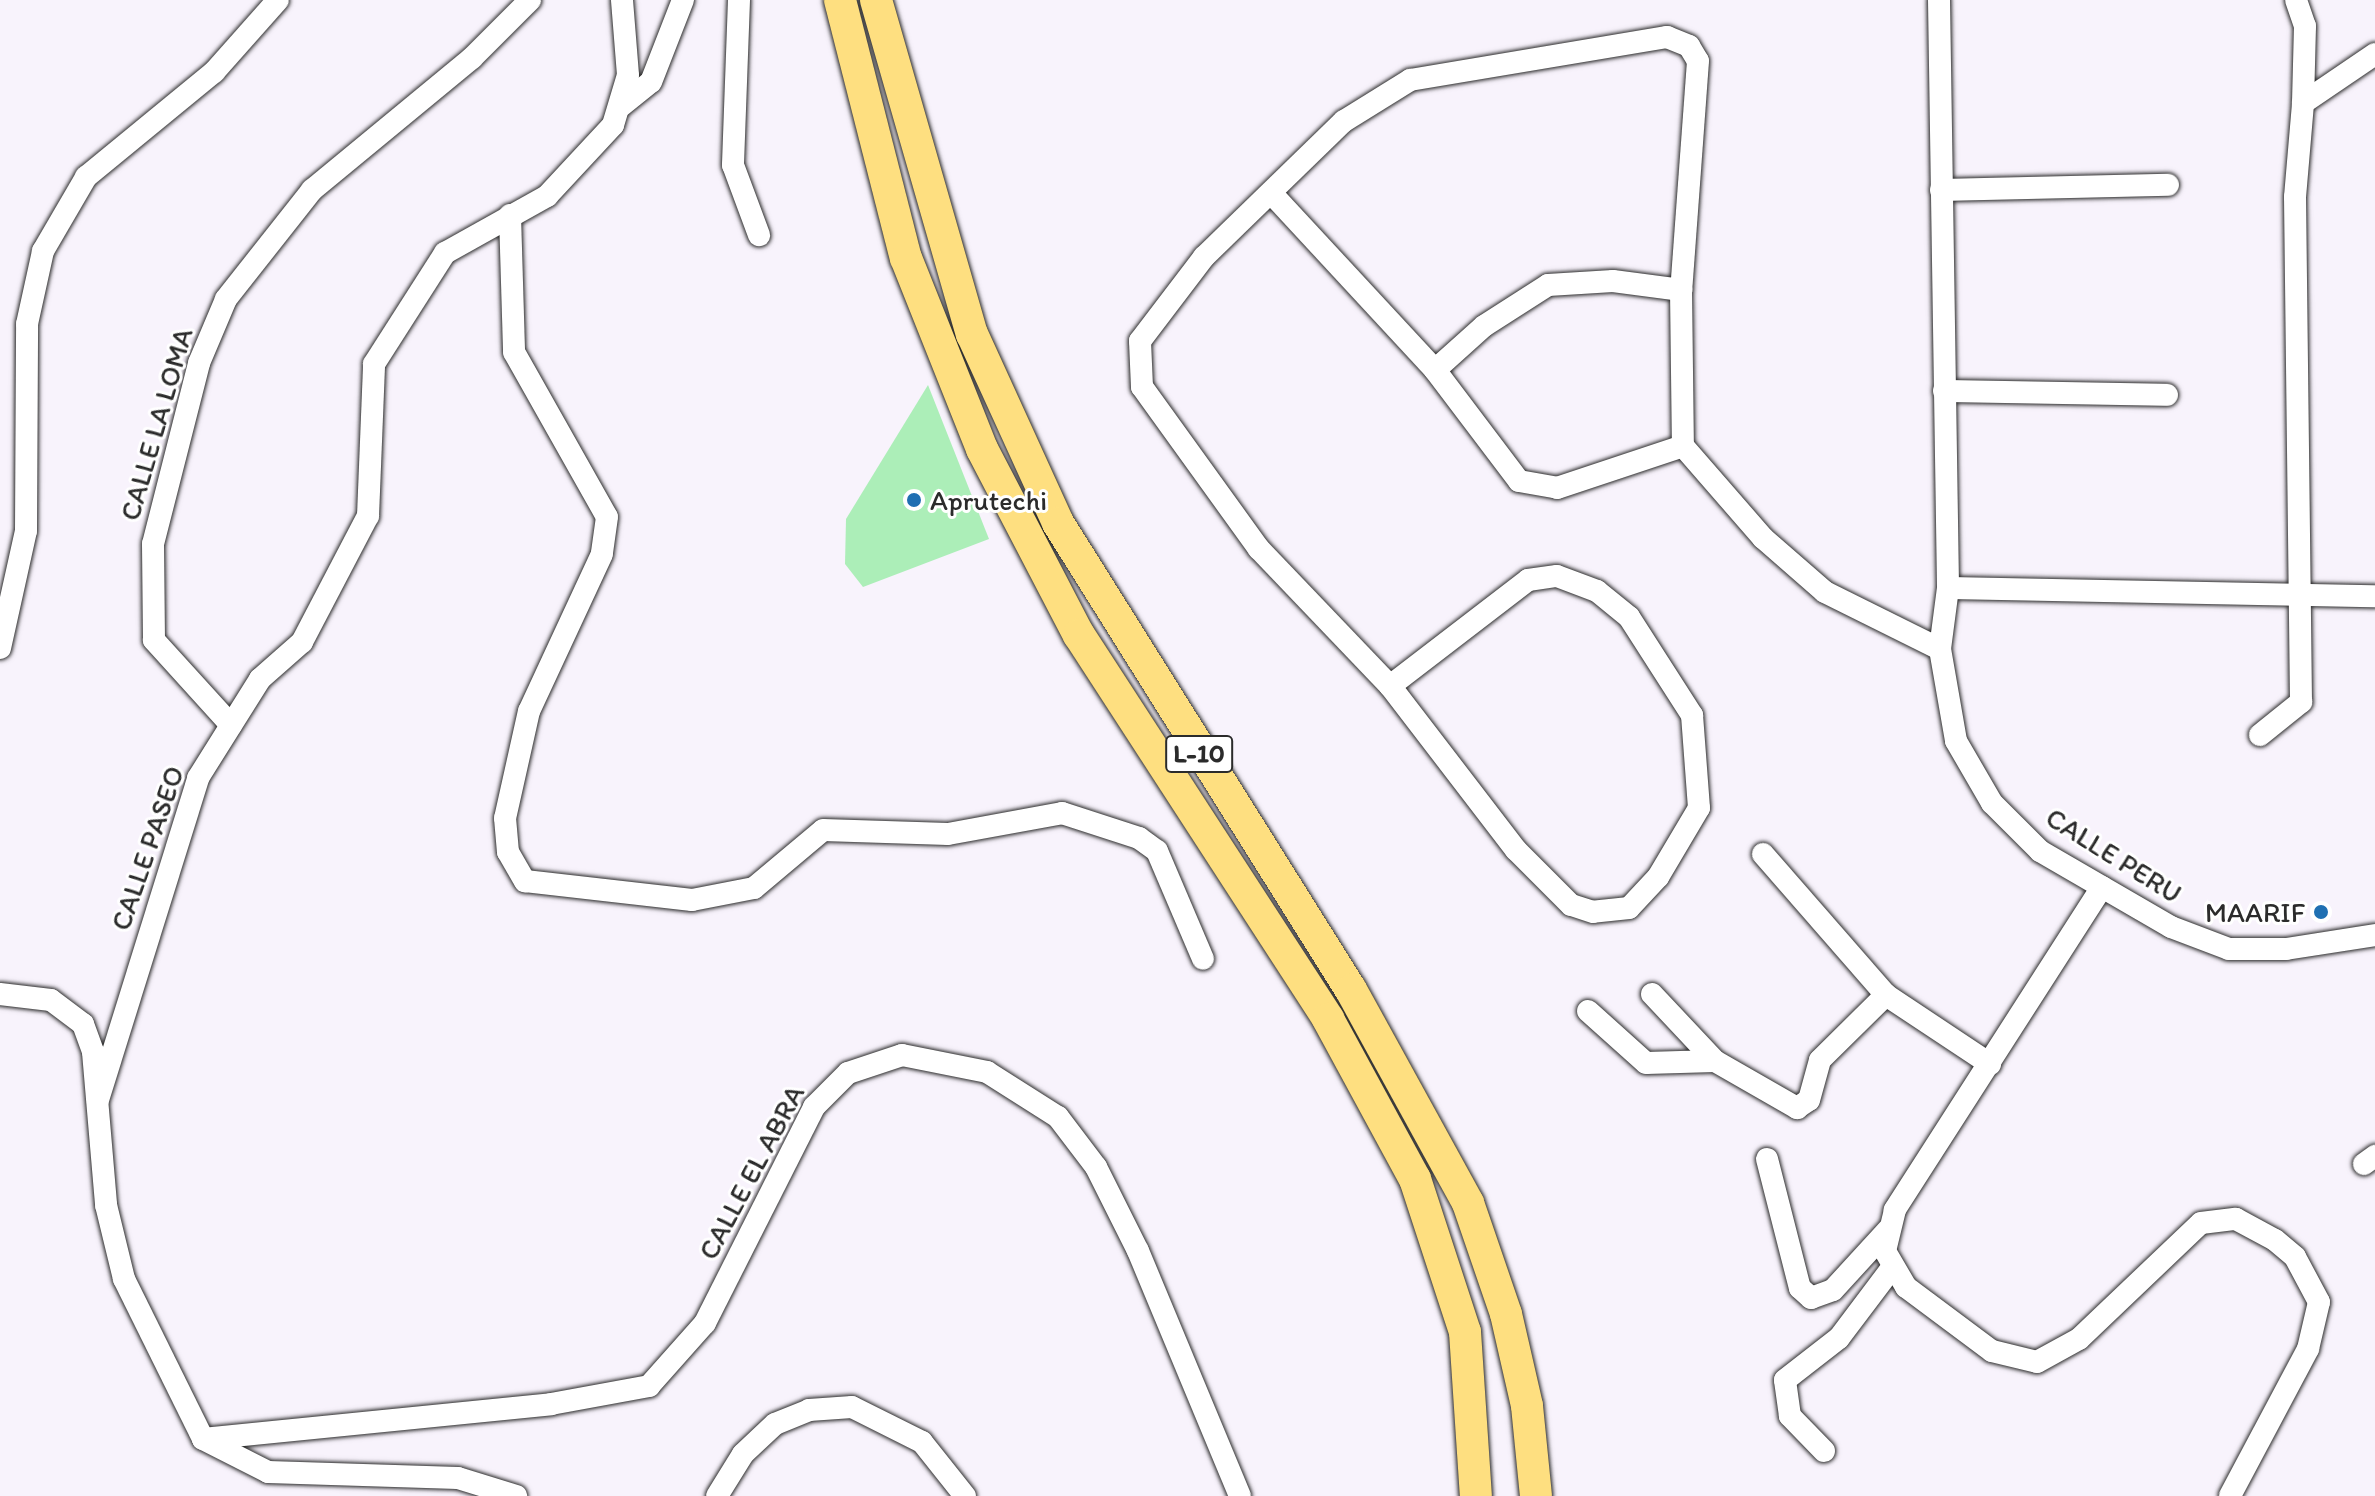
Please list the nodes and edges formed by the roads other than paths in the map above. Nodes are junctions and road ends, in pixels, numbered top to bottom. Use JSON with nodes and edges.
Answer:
{"nodes":[{"id":1,"x":278,"y":0,"type":"edge"},
{"id":2,"x":530,"y":0,"type":"edge"},
{"id":3,"x":622,"y":0,"type":"edge"},
{"id":4,"x":683,"y":0,"type":"edge"},
{"id":5,"x":739,"y":0,"type":"edge"},
{"id":6,"x":840,"y":0,"type":"edge"},
{"id":7,"x":876,"y":0,"type":"edge"},
{"id":8,"x":1939,"y":0,"type":"edge"},
{"id":9,"x":2296,"y":0,"type":"edge"},
{"id":10,"x":2375,"y":54,"type":"edge"},
{"id":11,"x":2303,"y":103,"type":"junction"},
{"id":12,"x":621,"y":106,"type":"junction"},
{"id":13,"x":2168,"y":185,"type":"dead end"},
{"id":14,"x":1941,"y":190,"type":"junction"},
{"id":15,"x":1274,"y":196,"type":"junction"},
{"id":16,"x":510,"y":215,"type":"junction"},
{"id":17,"x":759,"y":235,"type":"dead end"},
{"id":18,"x":1681,"y":290,"type":"junction"},
{"id":19,"x":1435,"y":370,"type":"junction"},
{"id":20,"x":1944,"y":391,"type":"junction"},
{"id":21,"x":2167,"y":395,"type":"dead end"},
{"id":22,"x":1683,"y":446,"type":"junction"},
{"id":23,"x":1948,"y":588,"type":"junction"},
{"id":24,"x":2296,"y":594,"type":"junction"},
{"id":25,"x":2375,"y":596,"type":"edge"},
{"id":26,"x":0,"y":648,"type":"edge"},
{"id":27,"x":1940,"y":649,"type":"junction"},
{"id":28,"x":1390,"y":686,"type":"junction"},
{"id":29,"x":231,"y":725,"type":"junction"},
{"id":30,"x":2260,"y":735,"type":"dead end"},
{"id":31,"x":1763,"y":854,"type":"dead end"},
{"id":32,"x":2102,"y":887,"type":"junction"},
{"id":33,"x":2375,"y":935,"type":"edge"},
{"id":34,"x":1203,"y":959,"type":"dead end"},
{"id":35,"x":0,"y":994,"type":"edge"},
{"id":36,"x":1652,"y":994,"type":"dead end"},
{"id":37,"x":1886,"y":995,"type":"junction"},
{"id":38,"x":1588,"y":1011,"type":"dead end"},
{"id":39,"x":1715,"y":1061,"type":"junction"},
{"id":40,"x":1990,"y":1064,"type":"junction"},
{"id":41,"x":98,"y":1100,"type":"junction"},
{"id":42,"x":1767,"y":1159,"type":"dead end"},
{"id":43,"x":1888,"y":1230,"type":"junction"},
{"id":44,"x":1891,"y":1269,"type":"junction"},
{"id":45,"x":203,"y":1439,"type":"junction"},
{"id":46,"x":1824,"y":1451,"type":"dead end"},
{"id":47,"x":516,"y":1496,"type":"edge"},
{"id":48,"x":717,"y":1496,"type":"edge"},
{"id":49,"x":965,"y":1496,"type":"edge"},
{"id":50,"x":1240,"y":1496,"type":"edge"},
{"id":51,"x":1476,"y":1496,"type":"edge"},
{"id":52,"x":1536,"y":1496,"type":"edge"},
{"id":53,"x":2230,"y":1496,"type":"edge"}],
"edges":[{"from":1,"to":26,"type":"street"},
{"from":2,"to":29,"type":"street","name":"CALLE LA LOMA"},
{"from":3,"to":12,"type":"street"},
{"from":4,"to":12,"type":"street","name":"CALLE PASEO"},
{"from":5,"to":17,"type":"street"},
{"from":6,"to":51,"type":"highway","number":"L-10"},
{"from":7,"to":52,"type":"highway","number":"L-10"},
{"from":8,"to":14,"type":"street","name":"CALLE PERU"},
{"from":9,"to":11,"type":"street"},
{"from":10,"to":11,"type":"street"},
{"from":11,"to":24,"type":"street"},
{"from":12,"to":16,"type":"street","name":"CALLE PASEO"},
{"from":13,"to":14,"type":"street"},
{"from":14,"to":20,"type":"street","name":"CALLE PERU"},
{"from":15,"to":18,"type":"street"},
{"from":15,"to":19,"type":"street"},
{"from":15,"to":28,"type":"street"},
{"from":16,"to":29,"type":"street","name":"CALLE PASEO"},
{"from":16,"to":34,"type":"street"},
{"from":18,"to":19,"type":"street"},
{"from":18,"to":22,"type":"street"},
{"from":19,"to":22,"type":"street"},
{"from":20,"to":21,"type":"street"},
{"from":20,"to":23,"type":"street","name":"CALLE PERU"},
{"from":22,"to":27,"type":"street"},
{"from":23,"to":24,"type":"street"},
{"from":23,"to":27,"type":"street","name":"CALLE PERU"},
{"from":24,"to":25,"type":"street"},
{"from":24,"to":30,"type":"street"},
{"from":27,"to":32,"type":"street","name":"CALLE PERU"},
{"from":28,"to":28,"type":"street"},
{"from":29,"to":41,"type":"street","name":"CALLE PASEO"},
{"from":31,"to":37,"type":"street"},
{"from":32,"to":33,"type":"street","name":"CALLE PERU"},
{"from":32,"to":40,"type":"street"},
{"from":35,"to":41,"type":"street"},
{"from":36,"to":39,"type":"street"},
{"from":37,"to":39,"type":"street"},
{"from":37,"to":40,"type":"street"},
{"from":38,"to":39,"type":"street"},
{"from":40,"to":43,"type":"street"},
{"from":41,"to":45,"type":"street"},
{"from":42,"to":43,"type":"street"},
{"from":43,"to":44,"type":"street"},
{"from":44,"to":46,"type":"street"},
{"from":44,"to":53,"type":"street"},
{"from":45,"to":47,"type":"street"},
{"from":45,"to":50,"type":"street","name":"CALLE EL ABRA"},
{"from":48,"to":49,"type":"street"}]}
